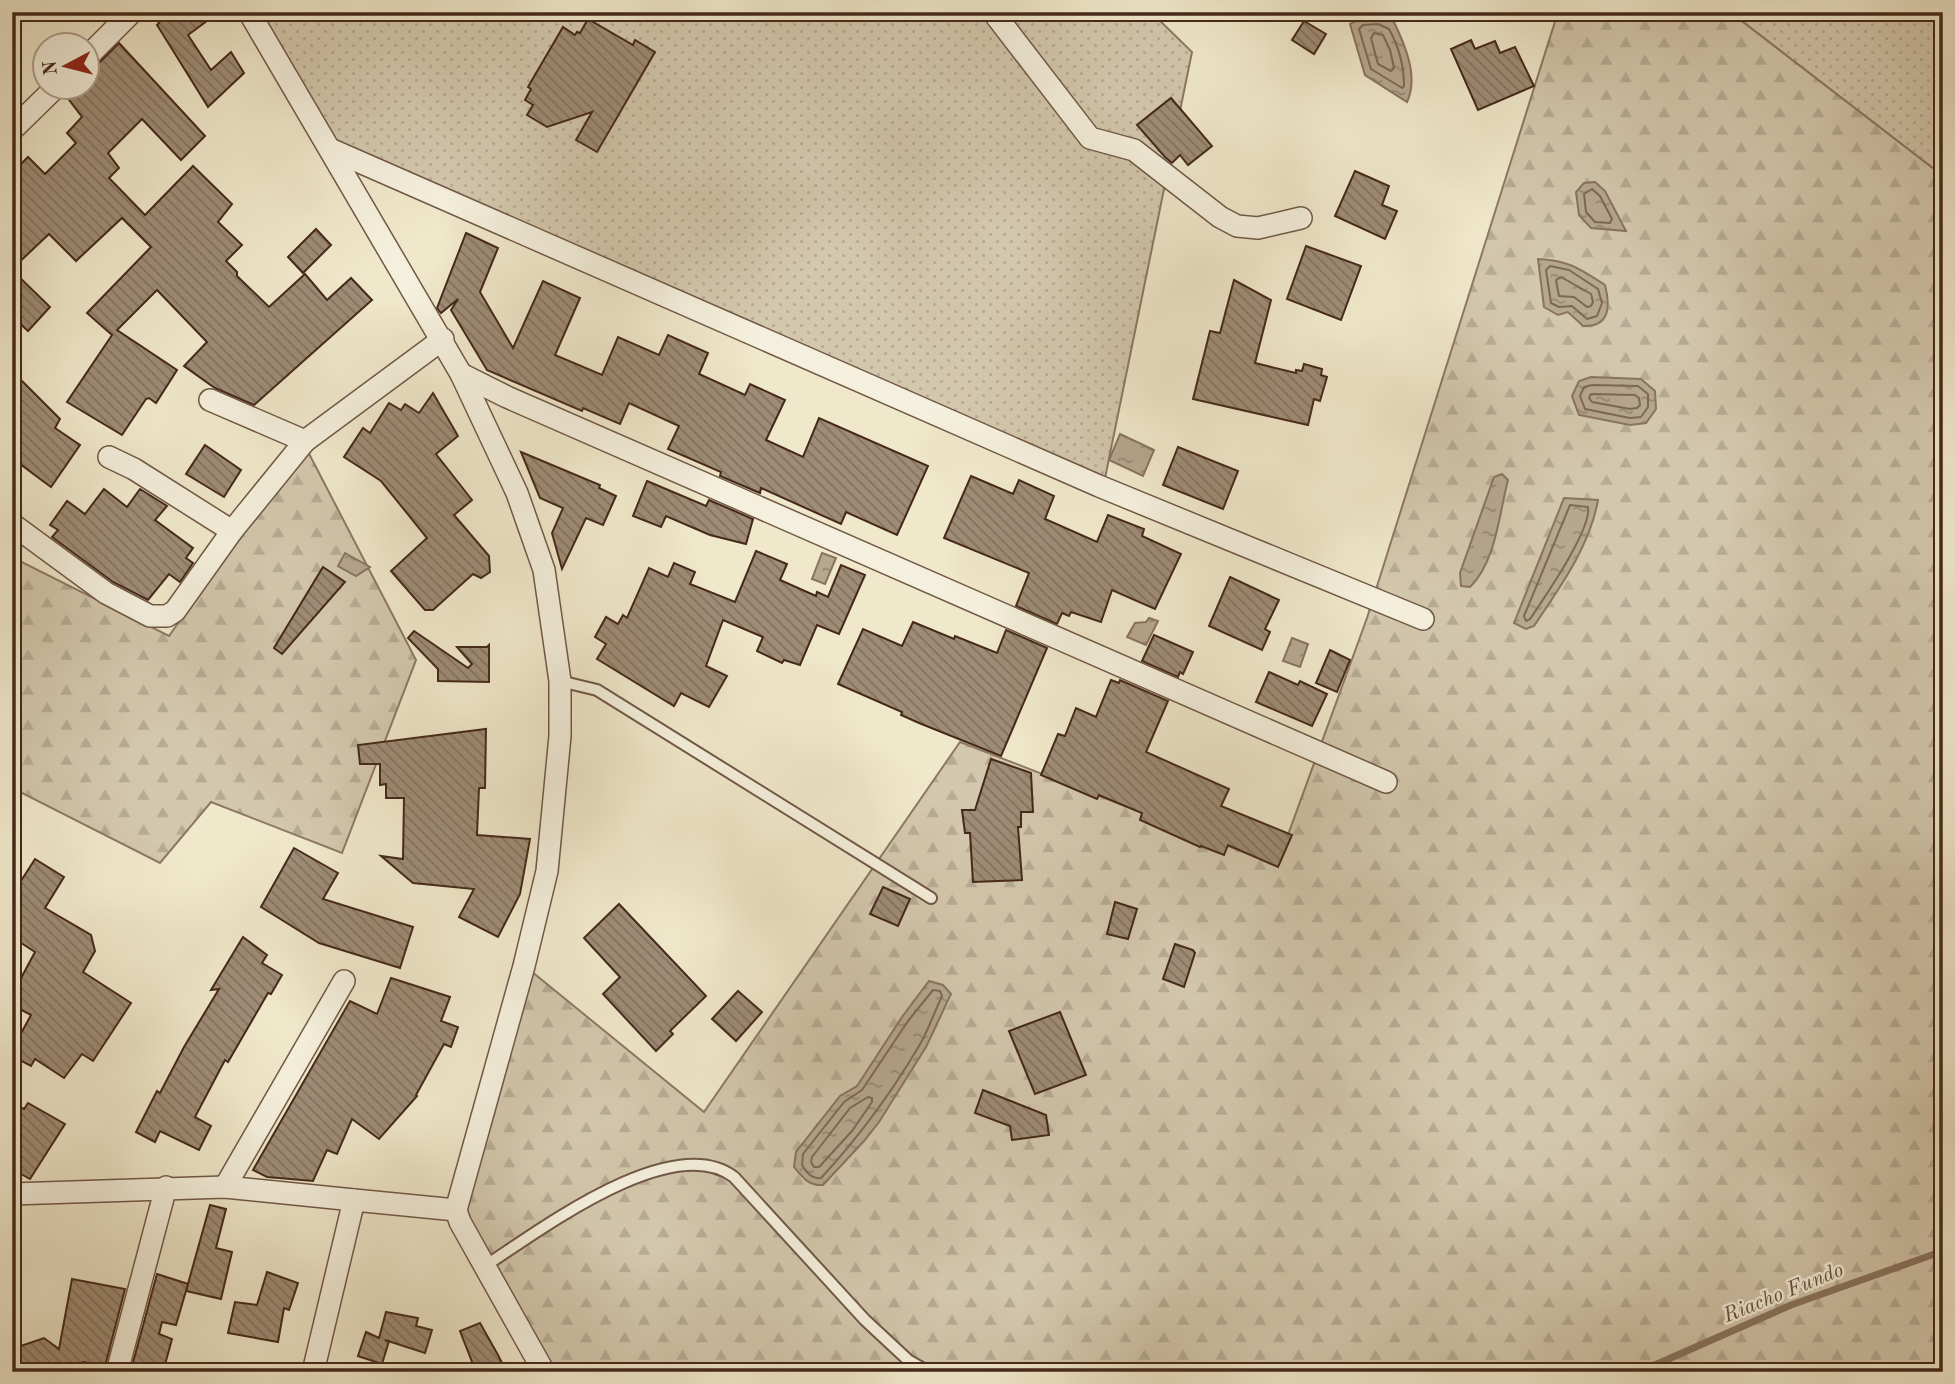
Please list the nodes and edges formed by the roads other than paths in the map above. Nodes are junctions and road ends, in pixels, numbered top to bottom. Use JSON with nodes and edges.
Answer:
{"nodes":[{"id":1,"x":132,"y":12,"type":"edge"},
{"id":2,"x":249,"y":12,"type":"edge"},
{"id":3,"x":993,"y":12,"type":"edge"},
{"id":4,"x":102,"y":42,"type":"edge"},
{"id":5,"x":41,"y":102,"type":"edge"},
{"id":6,"x":12,"y":130,"type":"edge"},
{"id":7,"x":330,"y":149,"type":"junction"},
{"id":8,"x":1301,"y":218,"type":"dead end"},
{"id":9,"x":443,"y":339,"type":"junction"},
{"id":10,"x":461,"y":374,"type":"junction"},
{"id":11,"x":210,"y":400,"type":"dead end"},
{"id":12,"x":305,"y":442,"type":"junction"},
{"id":13,"x":109,"y":457,"type":"dead end"},
{"id":14,"x":12,"y":524,"type":"edge"},
{"id":15,"x":232,"y":531,"type":"junction"},
{"id":16,"x":1423,"y":620,"type":"dead end"},
{"id":17,"x":560,"y":681,"type":"junction"},
{"id":18,"x":1386,"y":782,"type":"dead end"},
{"id":19,"x":931,"y":898,"type":"dead end"},
{"id":20,"x":344,"y":981,"type":"dead end"},
{"id":21,"x":166,"y":1187,"type":"junction"},
{"id":22,"x":225,"y":1187,"type":"junction"},
{"id":23,"x":12,"y":1194,"type":"edge"},
{"id":24,"x":354,"y":1199,"type":"junction"},
{"id":25,"x":456,"y":1210,"type":"junction"},
{"id":26,"x":485,"y":1266,"type":"junction"},
{"id":27,"x":117,"y":1372,"type":"edge"},
{"id":28,"x":313,"y":1372,"type":"edge"},
{"id":29,"x":544,"y":1372,"type":"edge"},
{"id":30,"x":929,"y":1372,"type":"edge"}],
"edges":[{"from":1,"to":4,"type":"street"},
{"from":2,"to":7,"type":"street"},
{"from":3,"to":8,"type":"street"},
{"from":5,"to":6,"type":"street"},
{"from":7,"to":9,"type":"street"},
{"from":7,"to":16,"type":"street"},
{"from":9,"to":10,"type":"street"},
{"from":9,"to":12,"type":"street"},
{"from":10,"to":17,"type":"street"},
{"from":10,"to":18,"type":"street"},
{"from":11,"to":12,"type":"street"},
{"from":12,"to":15,"type":"street"},
{"from":13,"to":15,"type":"street"},
{"from":14,"to":15,"type":"street"},
{"from":17,"to":19,"type":"lane"},
{"from":17,"to":25,"type":"street"},
{"from":20,"to":22,"type":"street"},
{"from":21,"to":22,"type":"street"},
{"from":21,"to":23,"type":"street"},
{"from":21,"to":27,"type":"street"},
{"from":22,"to":24,"type":"street"},
{"from":24,"to":25,"type":"street"},
{"from":24,"to":28,"type":"street"},
{"from":25,"to":26,"type":"street"},
{"from":26,"to":29,"type":"street"},
{"from":26,"to":30,"type":"lane"}]}
